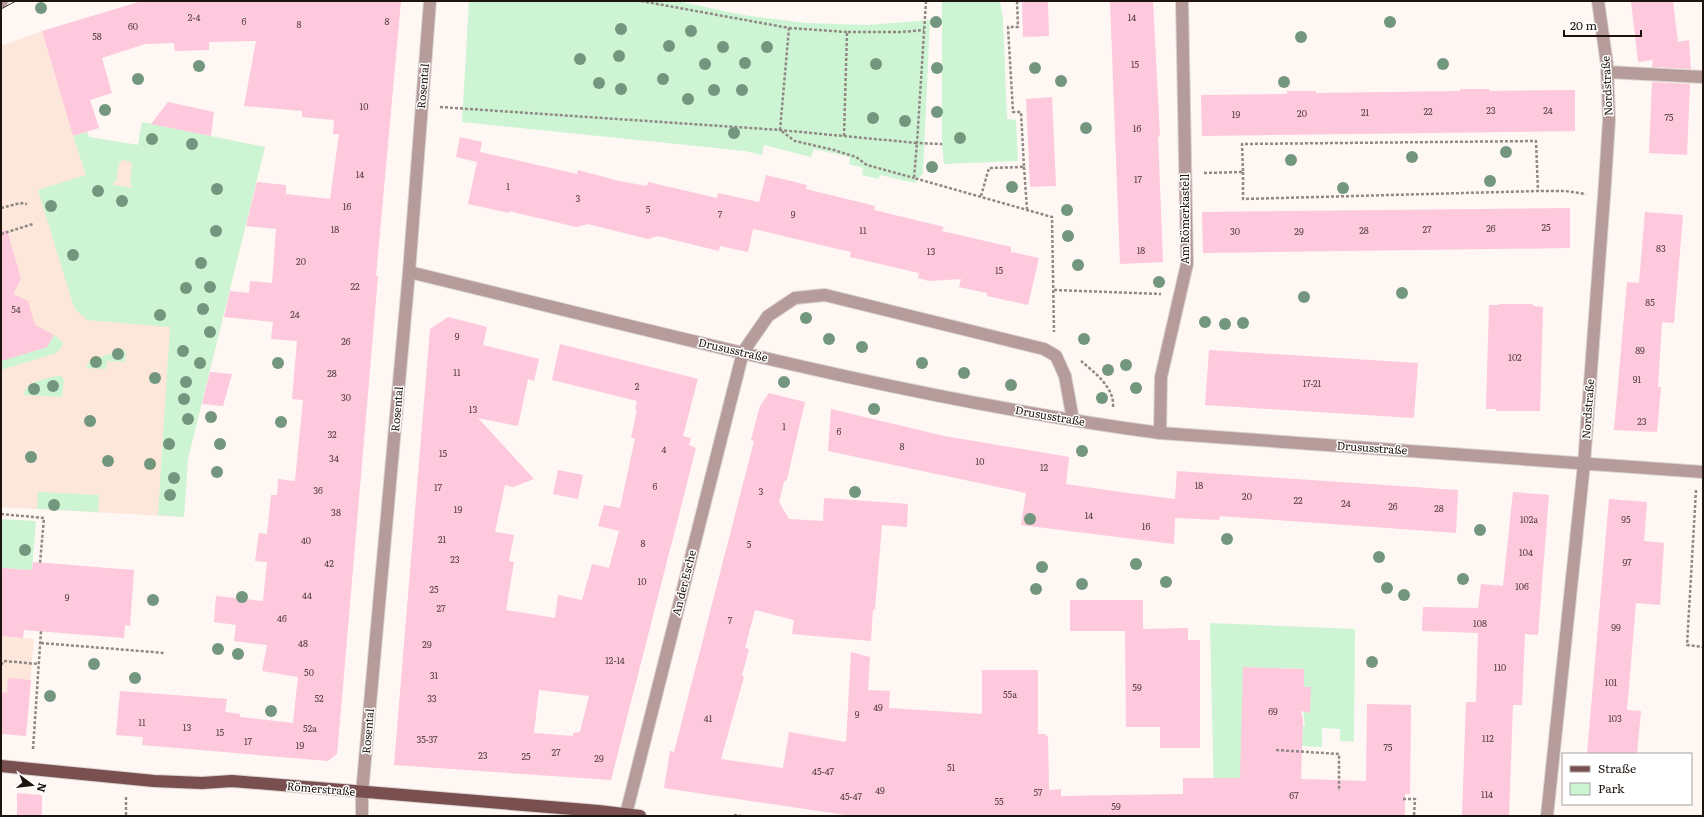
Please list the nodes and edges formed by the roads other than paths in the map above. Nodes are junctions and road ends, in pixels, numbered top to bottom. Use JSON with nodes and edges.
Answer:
{"nodes":[{"id":1,"x":430,"y":1,"type":"edge"},
{"id":2,"x":1182,"y":1,"type":"edge"},
{"id":3,"x":1598,"y":1,"type":"edge"},
{"id":4,"x":1607,"y":72,"type":"junction"},
{"id":5,"x":1703,"y":77,"type":"edge"},
{"id":6,"x":410,"y":272,"type":"junction"},
{"id":7,"x":742,"y":352,"type":"junction"},
{"id":8,"x":1073,"y":420,"type":"junction"},
{"id":9,"x":1160,"y":434,"type":"junction"},
{"id":10,"x":1584,"y":464,"type":"junction"},
{"id":11,"x":1700,"y":471,"type":"edge"},
{"id":12,"x":1,"y":766,"type":"edge"},
{"id":13,"x":362,"y":793,"type":"junction"},
{"id":14,"x":598,"y":813,"type":"edge"},
{"id":15,"x":626,"y":814,"type":"junction"},
{"id":16,"x":362,"y":816,"type":"edge"},
{"id":17,"x":640,"y":816,"type":"edge"},
{"id":18,"x":1547,"y":816,"type":"edge"}],
"edges":[{"from":1,"to":6,"type":"street","name":"Rosental"},
{"from":2,"to":9,"type":"street","name":"Am Römerkastell"},
{"from":3,"to":4,"type":"street","name":"Nordstraße"},
{"from":4,"to":5,"type":"street"},
{"from":4,"to":10,"type":"street","name":"Nordstraße"},
{"from":6,"to":7,"type":"street","name":"Drususstraße"},
{"from":6,"to":13,"type":"street","name":"Rosental"},
{"from":7,"to":8,"type":"street","name":"Drususstraße"},
{"from":7,"to":8,"type":"street"},
{"from":7,"to":15,"type":"street","name":"An der Esche"},
{"from":8,"to":9,"type":"street","name":"Drususstraße"},
{"from":9,"to":10,"type":"street","name":"Drususstraße"},
{"from":10,"to":11,"type":"street","name":"Drususstraße"},
{"from":10,"to":18,"type":"street","name":"Nordstraße"},
{"from":12,"to":13,"type":"main road","name":"Römerstraße"},
{"from":13,"to":14,"type":"main road","name":"Römerstraße"},
{"from":13,"to":16,"type":"street","name":"Rosental"},
{"from":14,"to":15,"type":"main road","name":"Römerstraße"},
{"from":15,"to":17,"type":"main road","name":"Römerstraße"}]}
